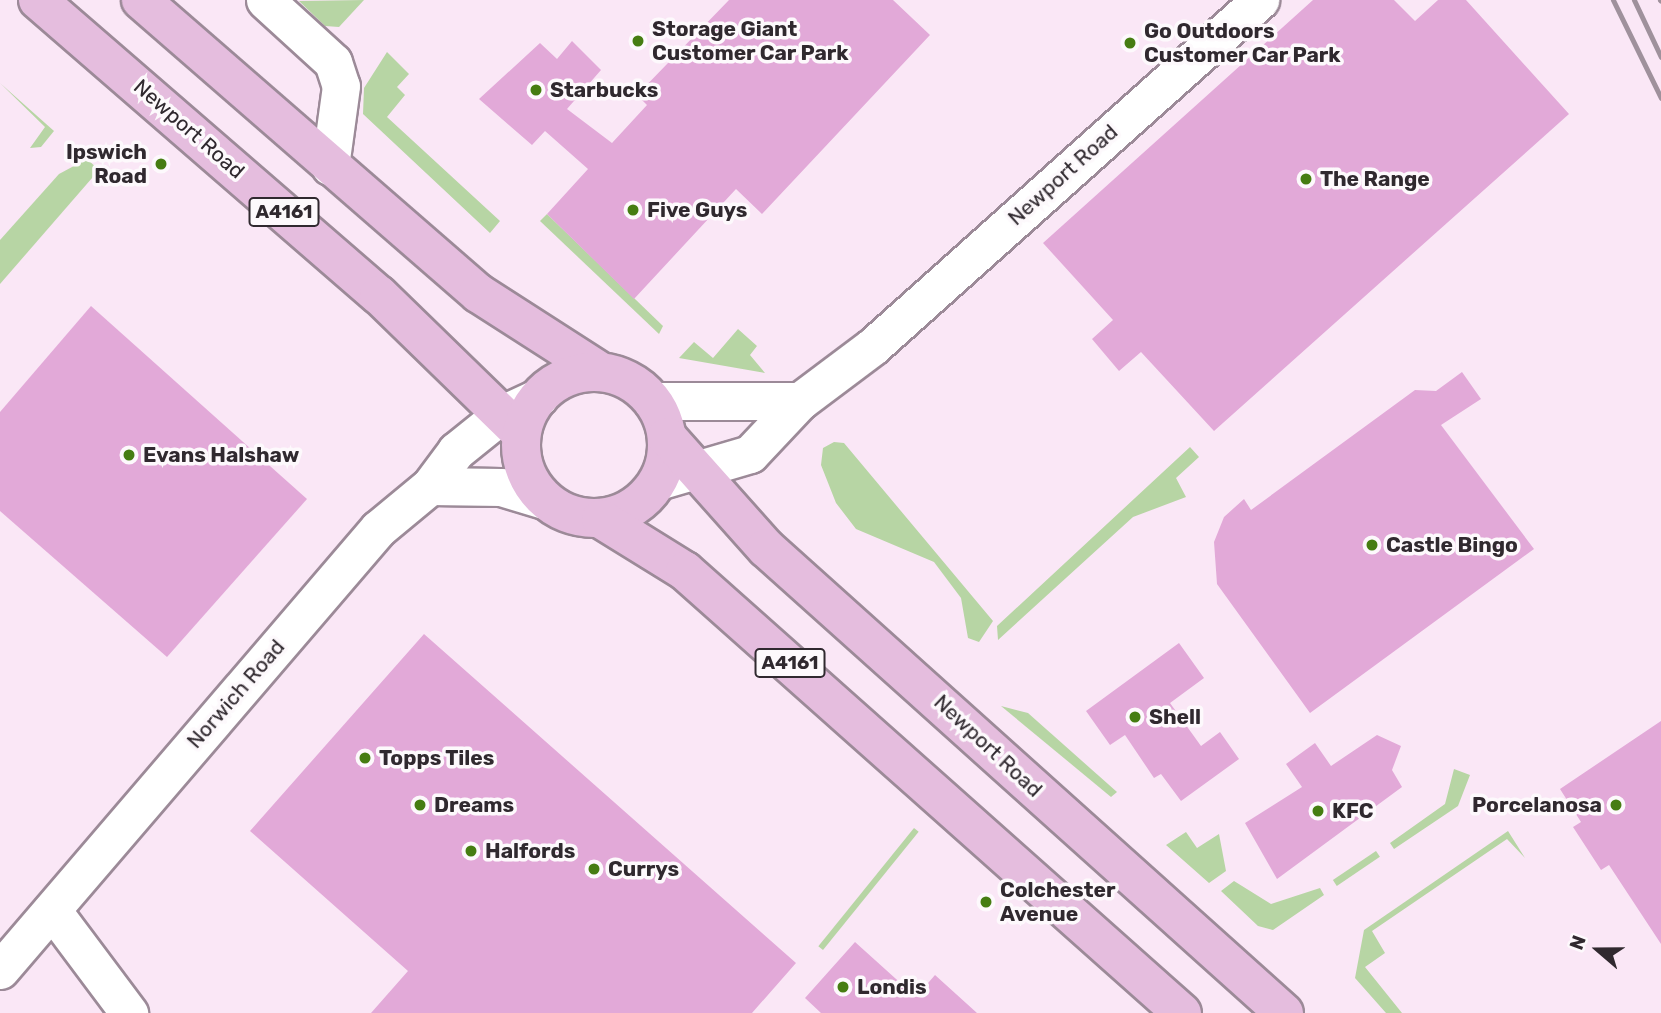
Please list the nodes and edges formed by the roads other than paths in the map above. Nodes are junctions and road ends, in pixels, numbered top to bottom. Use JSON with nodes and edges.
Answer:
{"nodes":[{"id":1,"x":38,"y":0,"type":"edge"},
{"id":2,"x":141,"y":0,"type":"edge"},
{"id":3,"x":265,"y":0,"type":"edge"},
{"id":4,"x":1259,"y":0,"type":"edge"},
{"id":5,"x":330,"y":166,"type":"junction"},
{"id":6,"x":601,"y":372,"type":"junction"},
{"id":7,"x":652,"y":401,"type":"junction"},
{"id":8,"x":800,"y":401,"type":"junction"},
{"id":9,"x":512,"y":424,"type":"junction"},
{"id":10,"x":667,"y":437,"type":"junction"},
{"id":11,"x":696,"y":474,"type":"junction"},
{"id":12,"x":658,"y":481,"type":"junction"},
{"id":13,"x":430,"y":486,"type":"junction"},
{"id":14,"x":544,"y":500,"type":"junction"},
{"id":15,"x":600,"y":519,"type":"junction"},
{"id":16,"x":52,"y":910,"type":"junction"},
{"id":17,"x":0,"y":970,"type":"edge"},
{"id":18,"x":129,"y":1013,"type":"edge"},
{"id":19,"x":1182,"y":1013,"type":"edge"},
{"id":20,"x":1284,"y":1013,"type":"edge"}],
"edges":[{"from":1,"to":9,"type":"main road","name":"Newport Road","number":"A4161"},
{"from":2,"to":5,"type":"main road","number":"A4161"},
{"from":3,"to":5,"type":"street"},
{"from":4,"to":8,"type":"street","name":"Newport Road"},
{"from":5,"to":6,"type":"main road","number":"A4161"},
{"from":6,"to":7,"type":"main road","number":"A4161"},
{"from":6,"to":9,"type":"main road"},
{"from":7,"to":8,"type":"street"},
{"from":7,"to":10,"type":"main road","number":"A4161"},
{"from":8,"to":11,"type":"street","name":"Newport Road"},
{"from":9,"to":13,"type":"street","name":"Norwich Road"},
{"from":9,"to":14,"type":"main road"},
{"from":10,"to":11,"type":"main road","name":"Newport Road","number":"A4161"},
{"from":10,"to":12,"type":"main road"},
{"from":11,"to":12,"type":"street","name":"Newport Road"},
{"from":11,"to":20,"type":"main road","name":"Newport Road","number":"A4161"},
{"from":12,"to":15,"type":"main road"},
{"from":13,"to":14,"type":"street"},
{"from":13,"to":16,"type":"street","name":"Norwich Road"},
{"from":14,"to":15,"type":"main road","number":"A4161"},
{"from":15,"to":19,"type":"main road","number":"A4161"},
{"from":16,"to":17,"type":"street","name":"Norwich Road"},
{"from":16,"to":18,"type":"street"}]}
